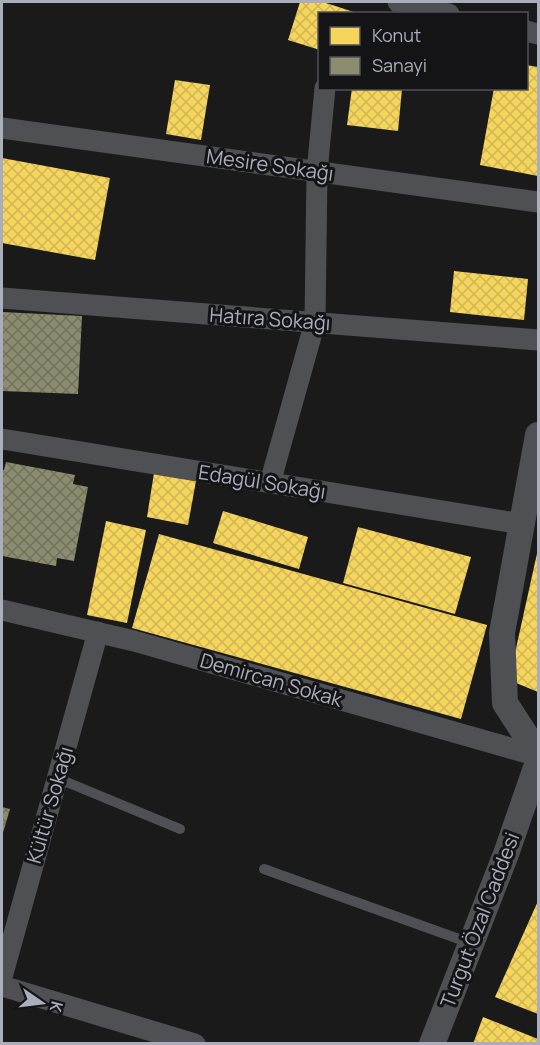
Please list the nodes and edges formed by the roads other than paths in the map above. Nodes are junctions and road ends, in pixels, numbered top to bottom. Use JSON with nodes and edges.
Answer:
{"nodes":[{"id":1,"x":398,"y":2,"type":"edge"},
{"id":2,"x":440,"y":12,"type":"edge"},
{"id":3,"x":325,"y":90,"type":"edge"},
{"id":4,"x":2,"y":128,"type":"edge"},
{"id":5,"x":317,"y":171,"type":"junction"},
{"id":6,"x":538,"y":202,"type":"edge"},
{"id":7,"x":2,"y":298,"type":"edge"},
{"id":8,"x":315,"y":322,"type":"junction"},
{"id":9,"x":538,"y":339,"type":"edge"},
{"id":10,"x":538,"y":435,"type":"edge"},
{"id":11,"x":2,"y":439,"type":"edge"},
{"id":12,"x":270,"y":483,"type":"junction"},
{"id":13,"x":522,"y":524,"type":"junction"},
{"id":14,"x":2,"y":610,"type":"edge"},
{"id":15,"x":98,"y":632,"type":"junction"},
{"id":16,"x":538,"y":755,"type":"edge"},
{"id":17,"x":538,"y":762,"type":"edge"},
{"id":18,"x":57,"y":778,"type":"junction"},
{"id":19,"x":180,"y":829,"type":"dead end"},
{"id":20,"x":264,"y":869,"type":"dead end"},
{"id":21,"x":471,"y":943,"type":"junction"},
{"id":22,"x":2,"y":977,"type":"edge"},
{"id":23,"x":2,"y":986,"type":"edge"},
{"id":24,"x":195,"y":1044,"type":"edge"},
{"id":25,"x":432,"y":1044,"type":"edge"}],
"edges":[{"from":1,"to":2,"type":"street"},
{"from":3,"to":5,"type":"street"},
{"from":4,"to":5,"type":"street","name":"Mesire Sokağı"},
{"from":5,"to":6,"type":"street","name":"Mesire Sokağı"},
{"from":5,"to":8,"type":"street"},
{"from":7,"to":8,"type":"street","name":"Hatıra Sokağı"},
{"from":8,"to":9,"type":"street","name":"Hatıra Sokağı"},
{"from":8,"to":12,"type":"street"},
{"from":10,"to":13,"type":"street"},
{"from":11,"to":12,"type":"street","name":"Edagül Sokağı"},
{"from":12,"to":13,"type":"street","name":"Edagül Sokağı"},
{"from":13,"to":16,"type":"street"},
{"from":14,"to":15,"type":"street","name":"Demircan Sokak"},
{"from":15,"to":16,"type":"street","name":"Demircan Sokak"},
{"from":15,"to":18,"type":"street","name":"Kültür Sokağı"},
{"from":17,"to":21,"type":"street","name":"Turgut Özal Caddesi"},
{"from":18,"to":19,"type":"lane"},
{"from":18,"to":22,"type":"street","name":"Kültür Sokağı"},
{"from":20,"to":21,"type":"lane"},
{"from":21,"to":25,"type":"street","name":"Turgut Özal Caddesi"},
{"from":23,"to":24,"type":"street"}]}
